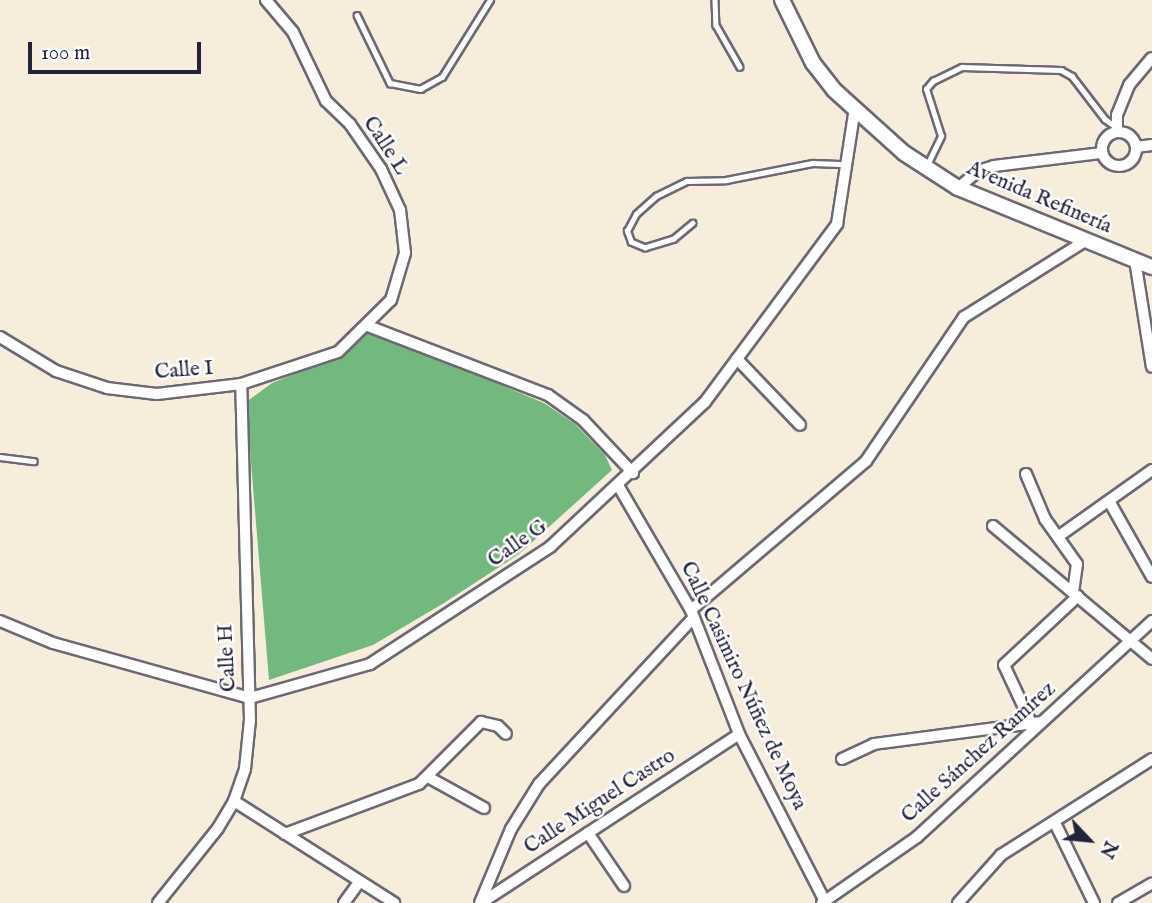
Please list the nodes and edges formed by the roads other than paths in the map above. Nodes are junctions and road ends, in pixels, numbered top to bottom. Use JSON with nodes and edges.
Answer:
{"nodes":[{"id":1,"x":265,"y":0,"type":"edge"},
{"id":2,"x":490,"y":0,"type":"edge"},
{"id":3,"x":715,"y":0,"type":"edge"},
{"id":4,"x":782,"y":0,"type":"edge"},
{"id":5,"x":357,"y":15,"type":"dead end"},
{"id":6,"x":1152,"y":58,"type":"edge"},
{"id":7,"x":740,"y":67,"type":"dead end"},
{"id":8,"x":855,"y":108,"type":"junction"},
{"id":9,"x":1117,"y":130,"type":"junction"},
{"id":10,"x":1152,"y":145,"type":"edge"},
{"id":11,"x":1136,"y":148,"type":"junction"},
{"id":12,"x":1102,"y":153,"type":"junction"},
{"id":13,"x":847,"y":164,"type":"junction"},
{"id":14,"x":925,"y":167,"type":"junction"},
{"id":15,"x":958,"y":188,"type":"junction"},
{"id":16,"x":692,"y":223,"type":"dead end"},
{"id":17,"x":1085,"y":241,"type":"junction"},
{"id":18,"x":1135,"y":260,"type":"junction"},
{"id":19,"x":1152,"y":267,"type":"edge"},
{"id":20,"x":369,"y":326,"type":"junction"},
{"id":21,"x":0,"y":337,"type":"edge"},
{"id":22,"x":737,"y":359,"type":"junction"},
{"id":23,"x":1152,"y":367,"type":"edge"},
{"id":24,"x":241,"y":384,"type":"junction"},
{"id":25,"x":800,"y":425,"type":"dead end"},
{"id":26,"x":0,"y":457,"type":"edge"},
{"id":27,"x":34,"y":461,"type":"dead end"},
{"id":28,"x":1152,"y":470,"type":"edge"},
{"id":29,"x":633,"y":473,"type":"junction"},
{"id":30,"x":1026,"y":474,"type":"dead end"},
{"id":31,"x":619,"y":487,"type":"junction"},
{"id":32,"x":1109,"y":501,"type":"junction"},
{"id":33,"x":993,"y":526,"type":"dead end"},
{"id":34,"x":1059,"y":536,"type":"junction"},
{"id":35,"x":1152,"y":577,"type":"edge"},
{"id":36,"x":1076,"y":595,"type":"junction"},
{"id":37,"x":692,"y":614,"type":"junction"},
{"id":38,"x":0,"y":621,"type":"edge"},
{"id":39,"x":1152,"y":621,"type":"edge"},
{"id":40,"x":1129,"y":642,"type":"junction"},
{"id":41,"x":1152,"y":659,"type":"edge"},
{"id":42,"x":250,"y":698,"type":"junction"},
{"id":43,"x":1037,"y":723,"type":"junction"},
{"id":44,"x":506,"y":734,"type":"dead end"},
{"id":45,"x":739,"y":734,"type":"junction"},
{"id":46,"x":842,"y":759,"type":"dead end"},
{"id":47,"x":1152,"y":759,"type":"edge"},
{"id":48,"x":428,"y":777,"type":"junction"},
{"id":49,"x":234,"y":801,"type":"junction"},
{"id":50,"x":484,"y":808,"type":"dead end"},
{"id":51,"x":1055,"y":823,"type":"junction"},
{"id":52,"x":588,"y":833,"type":"junction"},
{"id":53,"x":285,"y":834,"type":"junction"},
{"id":54,"x":359,"y":882,"type":"junction"},
{"id":55,"x":1152,"y":883,"type":"edge"},
{"id":56,"x":624,"y":886,"type":"dead end"},
{"id":57,"x":824,"y":902,"type":"edge"},
{"id":58,"x":158,"y":903,"type":"edge"},
{"id":59,"x":344,"y":903,"type":"edge"},
{"id":60,"x":394,"y":903,"type":"edge"},
{"id":61,"x":480,"y":903,"type":"edge"},
{"id":62,"x":958,"y":903,"type":"edge"},
{"id":63,"x":1094,"y":903,"type":"edge"},
{"id":64,"x":1118,"y":903,"type":"edge"}],
"edges":[{"from":1,"to":20,"type":"street","name":"Calle L"},
{"from":2,"to":5,"type":"lane"},
{"from":3,"to":7,"type":"lane"},
{"from":4,"to":8,"type":"main road","name":"Avenida Refinería"},
{"from":6,"to":9,"type":"street"},
{"from":8,"to":13,"type":"street","name":"Calle G"},
{"from":8,"to":14,"type":"main road","name":"Avenida Refinería"},
{"from":9,"to":11,"type":"street"},
{"from":9,"to":12,"type":"street"},
{"from":9,"to":14,"type":"lane"},
{"from":10,"to":11,"type":"street"},
{"from":11,"to":12,"type":"street"},
{"from":12,"to":15,"type":"street"},
{"from":13,"to":16,"type":"lane"},
{"from":13,"to":22,"type":"street","name":"Calle G"},
{"from":14,"to":15,"type":"main road","name":"Avenida Refinería"},
{"from":15,"to":17,"type":"main road","name":"Avenida Refinería"},
{"from":17,"to":18,"type":"main road","name":"Avenida Refinería"},
{"from":17,"to":37,"type":"street"},
{"from":18,"to":19,"type":"main road","name":"Avenida Refinería"},
{"from":18,"to":23,"type":"street"},
{"from":20,"to":24,"type":"street","name":"Calle I"},
{"from":20,"to":29,"type":"street"},
{"from":21,"to":24,"type":"street","name":"Calle I"},
{"from":22,"to":25,"type":"street"},
{"from":22,"to":29,"type":"street","name":"Calle G"},
{"from":24,"to":42,"type":"street","name":"Calle H"},
{"from":26,"to":27,"type":"lane"},
{"from":28,"to":32,"type":"street"},
{"from":29,"to":31,"type":"street","name":"Calle G"},
{"from":30,"to":34,"type":"street"},
{"from":31,"to":37,"type":"street","name":"Calle Casimiro Núñez de Moya"},
{"from":31,"to":42,"type":"street","name":"Calle G"},
{"from":32,"to":34,"type":"street"},
{"from":32,"to":35,"type":"street"},
{"from":33,"to":36,"type":"street"},
{"from":34,"to":36,"type":"street"},
{"from":36,"to":40,"type":"street"},
{"from":36,"to":43,"type":"street"},
{"from":37,"to":45,"type":"street","name":"Calle Casimiro Núñez de Moya"},
{"from":37,"to":61,"type":"street"},
{"from":38,"to":42,"type":"street"},
{"from":39,"to":40,"type":"street","name":"Calle Sánchez Ramírez"},
{"from":40,"to":41,"type":"street"},
{"from":40,"to":43,"type":"street","name":"Calle Sánchez Ramírez"},
{"from":42,"to":49,"type":"street","name":"Calle H"},
{"from":43,"to":46,"type":"street"},
{"from":43,"to":57,"type":"street","name":"Calle Sánchez Ramírez"},
{"from":44,"to":48,"type":"street"},
{"from":45,"to":52,"type":"street","name":"Calle Miguel Castro"},
{"from":45,"to":57,"type":"street","name":"Calle Casimiro Núñez de Moya"},
{"from":47,"to":51,"type":"street"},
{"from":48,"to":50,"type":"street"},
{"from":48,"to":53,"type":"street"},
{"from":49,"to":53,"type":"street"},
{"from":49,"to":58,"type":"street","name":"Calle H"},
{"from":51,"to":62,"type":"street"},
{"from":51,"to":63,"type":"street"},
{"from":52,"to":56,"type":"street"},
{"from":52,"to":61,"type":"street","name":"Calle Miguel Castro"},
{"from":53,"to":54,"type":"street"},
{"from":54,"to":59,"type":"street"},
{"from":54,"to":60,"type":"street"},
{"from":55,"to":64,"type":"street"}]}
